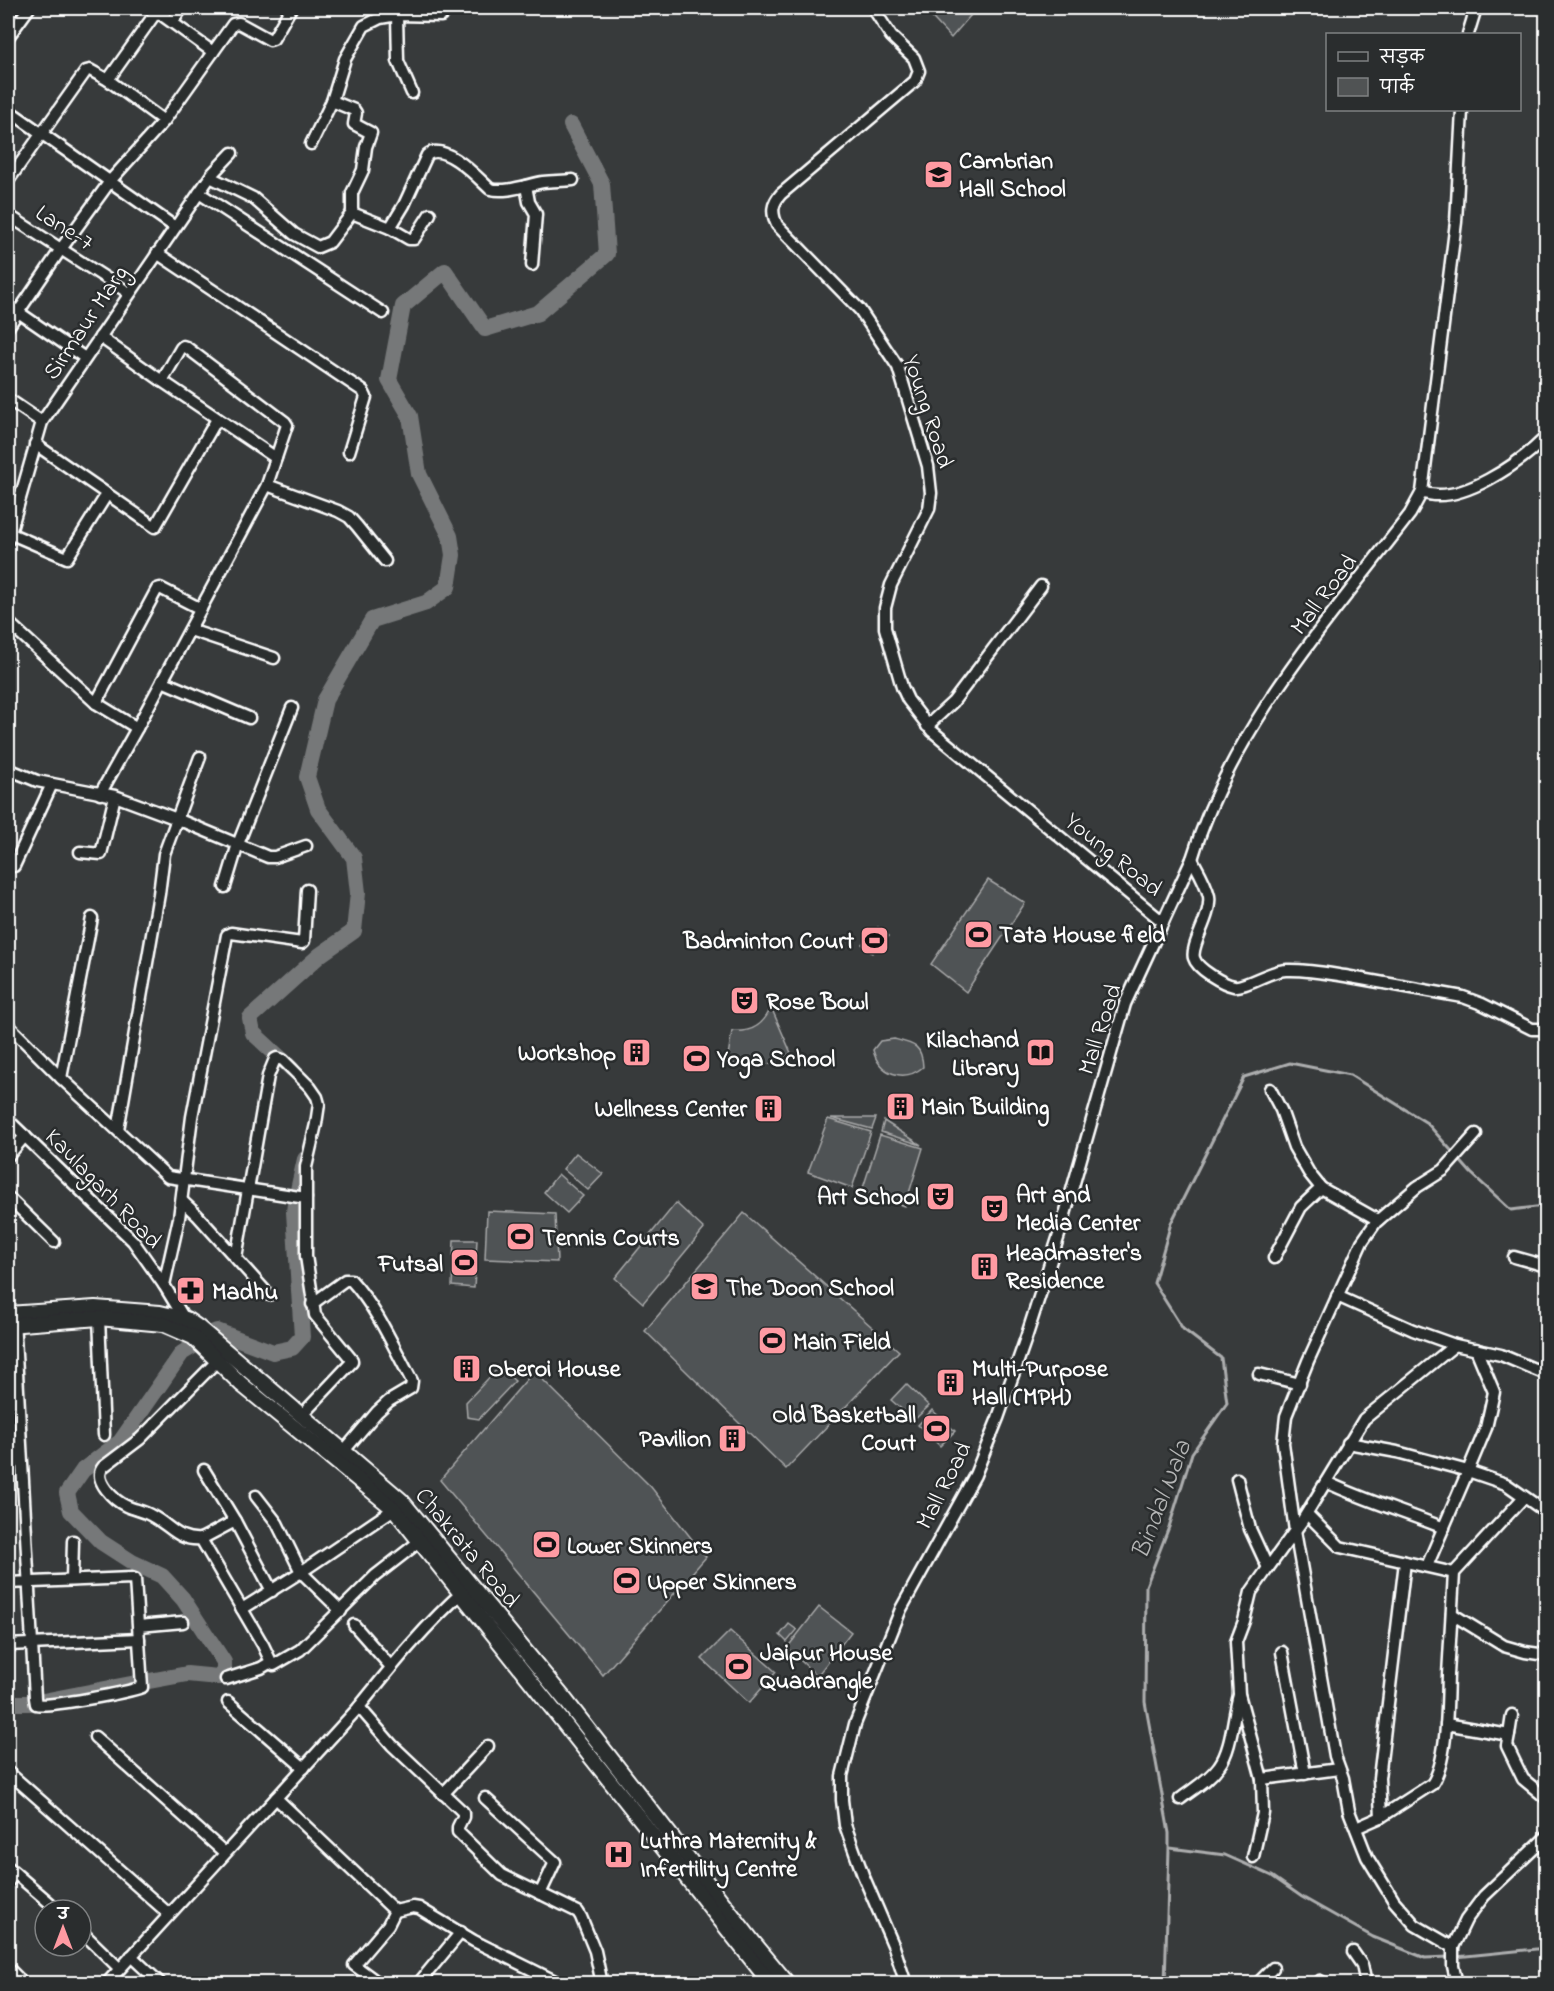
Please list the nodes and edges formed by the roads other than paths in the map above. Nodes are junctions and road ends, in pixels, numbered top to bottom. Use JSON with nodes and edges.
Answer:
{"nodes":[{"id":1,"x":29,"y":8,"type":"edge"},
{"id":2,"x":182,"y":8,"type":"edge"},
{"id":3,"x":291,"y":8,"type":"edge"},
{"id":4,"x":446,"y":8,"type":"edge"},
{"id":5,"x":873,"y":8,"type":"edge"},
{"id":6,"x":1476,"y":8,"type":"edge"},
{"id":7,"x":154,"y":9,"type":"edge"},
{"id":8,"x":397,"y":15,"type":"junction"},
{"id":9,"x":173,"y":21,"type":"junction"},
{"id":10,"x":1468,"y":33,"type":"edge"},
{"id":11,"x":8,"y":37,"type":"edge"},
{"id":12,"x":213,"y":52,"type":"junction"},
{"id":13,"x":108,"y":81,"type":"junction"},
{"id":14,"x":412,"y":93,"type":"dead end"},
{"id":15,"x":332,"y":101,"type":"junction"},
{"id":16,"x":8,"y":110,"type":"edge"},
{"id":17,"x":1462,"y":111,"type":"edge"},
{"id":18,"x":164,"y":121,"type":"junction"},
{"id":19,"x":40,"y":133,"type":"junction"},
{"id":20,"x":311,"y":144,"type":"dead end"},
{"id":21,"x":232,"y":153,"type":"dead end"},
{"id":22,"x":211,"y":175,"type":"junction"},
{"id":23,"x":111,"y":180,"type":"junction"},
{"id":24,"x":573,"y":180,"type":"dead end"},
{"id":25,"x":8,"y":181,"type":"edge"},
{"id":26,"x":526,"y":186,"type":"junction"},
{"id":27,"x":198,"y":193,"type":"junction"},
{"id":28,"x":352,"y":213,"type":"junction"},
{"id":29,"x":429,"y":214,"type":"dead end"},
{"id":30,"x":8,"y":215,"type":"edge"},
{"id":31,"x":175,"y":226,"type":"junction"},
{"id":32,"x":390,"y":228,"type":"junction"},
{"id":33,"x":61,"y":249,"type":"junction"},
{"id":34,"x":157,"y":253,"type":"junction"},
{"id":35,"x":532,"y":265,"type":"dead end"},
{"id":36,"x":129,"y":293,"type":"junction"},
{"id":37,"x":8,"y":305,"type":"edge"},
{"id":38,"x":18,"y":312,"type":"junction"},
{"id":39,"x":383,"y":313,"type":"dead end"},
{"id":40,"x":8,"y":327,"type":"edge"},
{"id":41,"x":100,"y":337,"type":"junction"},
{"id":42,"x":85,"y":358,"type":"junction"},
{"id":43,"x":162,"y":381,"type":"junction"},
{"id":44,"x":8,"y":399,"type":"edge"},
{"id":45,"x":217,"y":419,"type":"junction"},
{"id":46,"x":42,"y":422,"type":"junction"},
{"id":47,"x":1546,"y":438,"type":"edge"},
{"id":48,"x":35,"y":444,"type":"junction"},
{"id":49,"x":349,"y":452,"type":"dead end"},
{"id":50,"x":276,"y":458,"type":"junction"},
{"id":51,"x":267,"y":484,"type":"junction"},
{"id":52,"x":1422,"y":492,"type":"junction"},
{"id":53,"x":107,"y":494,"type":"junction"},
{"id":54,"x":8,"y":536,"type":"edge"},
{"id":55,"x":385,"y":561,"type":"dead end"},
{"id":56,"x":1041,"y":586,"type":"dead end"},
{"id":57,"x":201,"y":609,"type":"junction"},
{"id":58,"x":8,"y":622,"type":"edge"},
{"id":59,"x":190,"y":630,"type":"junction"},
{"id":60,"x":274,"y":658,"type":"dead end"},
{"id":61,"x":162,"y":681,"type":"junction"},
{"id":62,"x":96,"y":703,"type":"junction"},
{"id":63,"x":292,"y":708,"type":"dead end"},
{"id":64,"x":249,"y":718,"type":"dead end"},
{"id":65,"x":927,"y":726,"type":"junction"},
{"id":66,"x":137,"y":728,"type":"junction"},
{"id":67,"x":200,"y":757,"type":"dead end"},
{"id":68,"x":8,"y":769,"type":"edge"},
{"id":69,"x":52,"y":784,"type":"junction"},
{"id":70,"x":100,"y":794,"type":"junction"},
{"id":71,"x":116,"y":796,"type":"junction"},
{"id":72,"x":177,"y":819,"type":"junction"},
{"id":73,"x":238,"y":844,"type":"junction"},
{"id":74,"x":306,"y":846,"type":"dead end"},
{"id":75,"x":80,"y":852,"type":"dead end"},
{"id":76,"x":1192,"y":859,"type":"junction"},
{"id":77,"x":14,"y":866,"type":"dead end"},
{"id":78,"x":225,"y":887,"type":"dead end"},
{"id":79,"x":307,"y":890,"type":"dead end"},
{"id":80,"x":92,"y":918,"type":"dead end"},
{"id":81,"x":1163,"y":922,"type":"junction"},
{"id":82,"x":8,"y":1025,"type":"edge"},
{"id":83,"x":1546,"y":1029,"type":"edge"},
{"id":84,"x":61,"y":1078,"type":"junction"},
{"id":85,"x":1270,"y":1089,"type":"dead end"},
{"id":86,"x":8,"y":1120,"type":"edge"},
{"id":87,"x":118,"y":1130,"type":"junction"},
{"id":88,"x":1476,"y":1134,"type":"dead end"},
{"id":89,"x":25,"y":1136,"type":"junction"},
{"id":90,"x":8,"y":1156,"type":"edge"},
{"id":91,"x":185,"y":1179,"type":"junction"},
{"id":92,"x":1321,"y":1188,"type":"junction"},
{"id":93,"x":248,"y":1190,"type":"junction"},
{"id":94,"x":8,"y":1197,"type":"edge"},
{"id":95,"x":306,"y":1198,"type":"junction"},
{"id":96,"x":182,"y":1202,"type":"junction"},
{"id":97,"x":1378,"y":1220,"type":"junction"},
{"id":98,"x":54,"y":1242,"type":"dead end"},
{"id":99,"x":1514,"y":1257,"type":"dead end"},
{"id":100,"x":236,"y":1258,"type":"junction"},
{"id":101,"x":1274,"y":1258,"type":"dead end"},
{"id":102,"x":1546,"y":1266,"type":"edge"},
{"id":103,"x":164,"y":1284,"type":"junction"},
{"id":104,"x":269,"y":1295,"type":"dead end"},
{"id":105,"x":1337,"y":1296,"type":"junction"},
{"id":106,"x":312,"y":1304,"type":"junction"},
{"id":107,"x":99,"y":1318,"type":"junction"},
{"id":108,"x":11,"y":1319,"type":"edge"},
{"id":109,"x":186,"y":1319,"type":"junction"},
{"id":110,"x":193,"y":1337,"type":"junction"},
{"id":111,"x":1455,"y":1345,"type":"junction"},
{"id":112,"x":1476,"y":1349,"type":"junction"},
{"id":113,"x":222,"y":1356,"type":"junction"},
{"id":114,"x":1259,"y":1374,"type":"dead end"},
{"id":115,"x":1546,"y":1374,"type":"edge"},
{"id":116,"x":1300,"y":1384,"type":"junction"},
{"id":117,"x":301,"y":1416,"type":"junction"},
{"id":118,"x":104,"y":1435,"type":"dead end"},
{"id":119,"x":1348,"y":1443,"type":"junction"},
{"id":120,"x":344,"y":1452,"type":"junction"},
{"id":121,"x":204,"y":1470,"type":"dead end"},
{"id":122,"x":1468,"y":1471,"type":"junction"},
{"id":123,"x":1237,"y":1479,"type":"dead end"},
{"id":124,"x":1326,"y":1482,"type":"junction"},
{"id":125,"x":256,"y":1496,"type":"dead end"},
{"id":126,"x":1524,"y":1497,"type":"junction"},
{"id":127,"x":394,"y":1509,"type":"junction"},
{"id":128,"x":1546,"y":1512,"type":"edge"},
{"id":129,"x":1306,"y":1514,"type":"junction"},
{"id":130,"x":235,"y":1521,"type":"junction"},
{"id":131,"x":1444,"y":1528,"type":"junction"},
{"id":132,"x":1295,"y":1531,"type":"junction"},
{"id":133,"x":201,"y":1539,"type":"junction"},
{"id":134,"x":73,"y":1541,"type":"dead end"},
{"id":135,"x":420,"y":1541,"type":"junction"},
{"id":136,"x":1406,"y":1562,"type":"junction"},
{"id":137,"x":1427,"y":1566,"type":"junction"},
{"id":138,"x":1268,"y":1568,"type":"junction"},
{"id":139,"x":301,"y":1572,"type":"junction"},
{"id":140,"x":1454,"y":1573,"type":"junction"},
{"id":141,"x":72,"y":1580,"type":"junction"},
{"id":142,"x":29,"y":1582,"type":"junction"},
{"id":143,"x":8,"y":1583,"type":"edge"},
{"id":144,"x":466,"y":1589,"type":"junction"},
{"id":145,"x":272,"y":1591,"type":"junction"},
{"id":146,"x":242,"y":1609,"type":"junction"},
{"id":147,"x":341,"y":1611,"type":"junction"},
{"id":148,"x":1452,"y":1614,"type":"junction"},
{"id":149,"x":183,"y":1622,"type":"dead end"},
{"id":150,"x":354,"y":1625,"type":"dead end"},
{"id":151,"x":139,"y":1626,"type":"junction"},
{"id":152,"x":139,"y":1639,"type":"junction"},
{"id":153,"x":32,"y":1644,"type":"junction"},
{"id":154,"x":8,"y":1645,"type":"edge"},
{"id":155,"x":1282,"y":1652,"type":"dead end"},
{"id":156,"x":1546,"y":1655,"type":"edge"},
{"id":157,"x":271,"y":1662,"type":"junction"},
{"id":158,"x":392,"y":1667,"type":"junction"},
{"id":159,"x":226,"y":1679,"type":"dead end"},
{"id":160,"x":1239,"y":1694,"type":"junction"},
{"id":161,"x":228,"y":1702,"type":"dead end"},
{"id":162,"x":359,"y":1707,"type":"junction"},
{"id":163,"x":1512,"y":1715,"type":"dead end"},
{"id":164,"x":1446,"y":1724,"type":"junction"},
{"id":165,"x":1509,"y":1735,"type":"junction"},
{"id":166,"x":95,"y":1737,"type":"dead end"},
{"id":167,"x":488,"y":1746,"type":"dead end"},
{"id":168,"x":304,"y":1768,"type":"junction"},
{"id":169,"x":1339,"y":1769,"type":"junction"},
{"id":170,"x":8,"y":1772,"type":"edge"},
{"id":171,"x":1305,"y":1774,"type":"junction"},
{"id":172,"x":1262,"y":1779,"type":"junction"},
{"id":173,"x":443,"y":1794,"type":"junction"},
{"id":174,"x":276,"y":1798,"type":"junction"},
{"id":175,"x":485,"y":1798,"type":"dead end"},
{"id":176,"x":1546,"y":1798,"type":"edge"},
{"id":177,"x":1180,"y":1799,"type":"dead end"},
{"id":178,"x":1381,"y":1817,"type":"junction"},
{"id":179,"x":1356,"y":1828,"type":"junction"},
{"id":180,"x":1546,"y":1837,"type":"edge"},
{"id":181,"x":225,"y":1853,"type":"junction"},
{"id":182,"x":1253,"y":1857,"type":"dead end"},
{"id":183,"x":10,"y":1874,"type":"edge"},
{"id":184,"x":540,"y":1894,"type":"junction"},
{"id":185,"x":42,"y":1898,"type":"edge"},
{"id":186,"x":395,"y":1911,"type":"junction"},
{"id":187,"x":169,"y":1914,"type":"junction"},
{"id":188,"x":461,"y":1932,"type":"junction"},
{"id":189,"x":93,"y":1943,"type":"edge"},
{"id":190,"x":1453,"y":1950,"type":"junction"},
{"id":191,"x":1353,"y":1952,"type":"dead end"},
{"id":192,"x":131,"y":1956,"type":"junction"},
{"id":193,"x":8,"y":1968,"type":"edge"},
{"id":194,"x":119,"y":1968,"type":"junction"},
{"id":195,"x":1273,"y":1968,"type":"dead end"},
{"id":196,"x":24,"y":1983,"type":"edge"},
{"id":197,"x":106,"y":1983,"type":"edge"},
{"id":198,"x":161,"y":1983,"type":"edge"},
{"id":199,"x":380,"y":1983,"type":"edge"},
{"id":200,"x":418,"y":1983,"type":"edge"},
{"id":201,"x":561,"y":1983,"type":"edge"},
{"id":202,"x":602,"y":1983,"type":"edge"},
{"id":203,"x":771,"y":1983,"type":"edge"},
{"id":204,"x":788,"y":1983,"type":"edge"},
{"id":205,"x":906,"y":1983,"type":"edge"},
{"id":206,"x":1257,"y":1983,"type":"edge"},
{"id":207,"x":1317,"y":1983,"type":"edge"},
{"id":208,"x":1325,"y":1983,"type":"edge"},
{"id":209,"x":1366,"y":1983,"type":"edge"},
{"id":210,"x":1457,"y":1983,"type":"edge"}],
"edges":[{"from":1,"to":11,"type":"street"},
{"from":2,"to":9,"type":"street"},
{"from":3,"to":12,"type":"street"},
{"from":4,"to":8,"type":"street"},
{"from":5,"to":65,"type":"street","name":"Young Road"},
{"from":6,"to":10,"type":"street"},
{"from":7,"to":9,"type":"street"},
{"from":7,"to":13,"type":"street"},
{"from":8,"to":14,"type":"street"},
{"from":8,"to":15,"type":"street"},
{"from":9,"to":12,"type":"street"},
{"from":12,"to":18,"type":"street"},
{"from":13,"to":18,"type":"street"},
{"from":13,"to":19,"type":"street"},
{"from":15,"to":20,"type":"street"},
{"from":15,"to":28,"type":"street"},
{"from":16,"to":19,"type":"street"},
{"from":17,"to":52,"type":"street","name":"Mall Road"},
{"from":18,"to":23,"type":"street"},
{"from":19,"to":23,"type":"street"},
{"from":19,"to":25,"type":"street"},
{"from":21,"to":22,"type":"street","name":"Sirmaur Marg"},
{"from":22,"to":27,"type":"street","name":"Sirmaur Marg"},
{"from":22,"to":28,"type":"street"},
{"from":23,"to":31,"type":"street"},
{"from":23,"to":33,"type":"street"},
{"from":24,"to":26,"type":"street"},
{"from":26,"to":32,"type":"street"},
{"from":26,"to":35,"type":"street"},
{"from":27,"to":31,"type":"street","name":"Sirmaur Marg"},
{"from":27,"to":39,"type":"street"},
{"from":28,"to":32,"type":"street"},
{"from":29,"to":32,"type":"street"},
{"from":30,"to":33,"type":"street","name":"Lane-7"},
{"from":31,"to":34,"type":"street","name":"Sirmaur Marg"},
{"from":33,"to":36,"type":"street","name":"Lane-7"},
{"from":33,"to":38,"type":"street"},
{"from":34,"to":36,"type":"street","name":"Sirmaur Marg"},
{"from":34,"to":49,"type":"street"},
{"from":36,"to":41,"type":"street","name":"Sirmaur Marg"},
{"from":37,"to":38,"type":"street"},
{"from":38,"to":40,"type":"street"},
{"from":38,"to":42,"type":"street"},
{"from":41,"to":42,"type":"street","name":"Sirmaur Marg"},
{"from":41,"to":43,"type":"street"},
{"from":42,"to":46,"type":"street","name":"Sirmaur Marg"},
{"from":43,"to":45,"type":"street"},
{"from":43,"to":50,"type":"street"},
{"from":44,"to":46,"type":"street"},
{"from":45,"to":50,"type":"street"},
{"from":45,"to":53,"type":"street"},
{"from":46,"to":48,"type":"street","name":"Sirmaur Marg"},
{"from":47,"to":52,"type":"street"},
{"from":48,"to":53,"type":"street"},
{"from":48,"to":54,"type":"street","name":"Sirmaur Marg"},
{"from":50,"to":51,"type":"street"},
{"from":51,"to":55,"type":"street"},
{"from":51,"to":57,"type":"street"},
{"from":52,"to":76,"type":"street","name":"Mall Road"},
{"from":53,"to":54,"type":"street"},
{"from":56,"to":65,"type":"street"},
{"from":57,"to":59,"type":"street"},
{"from":57,"to":62,"type":"street"},
{"from":58,"to":62,"type":"street"},
{"from":59,"to":60,"type":"street"},
{"from":59,"to":61,"type":"street"},
{"from":61,"to":64,"type":"street"},
{"from":61,"to":66,"type":"street"},
{"from":62,"to":66,"type":"street"},
{"from":63,"to":73,"type":"street"},
{"from":65,"to":81,"type":"street","name":"Young Road"},
{"from":66,"to":70,"type":"street"},
{"from":67,"to":72,"type":"street"},
{"from":68,"to":69,"type":"street"},
{"from":69,"to":70,"type":"street"},
{"from":69,"to":77,"type":"street"},
{"from":70,"to":71,"type":"street"},
{"from":71,"to":72,"type":"street"},
{"from":71,"to":75,"type":"street"},
{"from":72,"to":73,"type":"street"},
{"from":72,"to":87,"type":"street"},
{"from":73,"to":74,"type":"street"},
{"from":73,"to":78,"type":"street"},
{"from":76,"to":81,"type":"street","name":"Mall Road"},
{"from":76,"to":83,"type":"street"},
{"from":79,"to":91,"type":"street"},
{"from":80,"to":84,"type":"street"},
{"from":81,"to":205,"type":"street","name":"Mall Road"},
{"from":82,"to":84,"type":"street"},
{"from":84,"to":87,"type":"street"},
{"from":85,"to":92,"type":"street"},
{"from":86,"to":89,"type":"street","name":"Kaulagarh Road"},
{"from":87,"to":91,"type":"street"},
{"from":88,"to":97,"type":"street"},
{"from":89,"to":90,"type":"street"},
{"from":89,"to":103,"type":"street","name":"Kaulagarh Road"},
{"from":91,"to":93,"type":"street"},
{"from":91,"to":96,"type":"street"},
{"from":92,"to":97,"type":"street"},
{"from":92,"to":101,"type":"street"},
{"from":93,"to":95,"type":"street"},
{"from":93,"to":95,"type":"street"},
{"from":93,"to":100,"type":"street"},
{"from":94,"to":98,"type":"street"},
{"from":95,"to":106,"type":"street"},
{"from":96,"to":100,"type":"street"},
{"from":96,"to":103,"type":"street"},
{"from":97,"to":105,"type":"street"},
{"from":99,"to":102,"type":"street"},
{"from":100,"to":104,"type":"street"},
{"from":103,"to":109,"type":"street","name":"Kaulagarh Road"},
{"from":105,"to":111,"type":"street"},
{"from":105,"to":116,"type":"street"},
{"from":106,"to":117,"type":"street"},
{"from":106,"to":120,"type":"street"},
{"from":107,"to":108,"type":"main road","name":"Chakrata Road"},
{"from":107,"to":110,"type":"main road","name":"Chakrata Road"},
{"from":107,"to":118,"type":"street"},
{"from":108,"to":109,"type":"main road","name":"Chakrata Road"},
{"from":108,"to":142,"type":"street"},
{"from":109,"to":110,"type":"street","name":"Kaulagarh Road"},
{"from":109,"to":113,"type":"main road","name":"Chakrata Road"},
{"from":110,"to":113,"type":"main road","name":"Chakrata Road"},
{"from":111,"to":112,"type":"street"},
{"from":111,"to":119,"type":"street"},
{"from":112,"to":115,"type":"street"},
{"from":112,"to":122,"type":"street"},
{"from":113,"to":117,"type":"main road","name":"Chakrata Road"},
{"from":113,"to":127,"type":"main road","name":"Chakrata Road"},
{"from":113,"to":133,"type":"street"},
{"from":114,"to":116,"type":"street"},
{"from":116,"to":132,"type":"street"},
{"from":117,"to":120,"type":"main road","name":"Chakrata Road"},
{"from":119,"to":122,"type":"street"},
{"from":119,"to":124,"type":"street"},
{"from":120,"to":144,"type":"main road","name":"Chakrata Road"},
{"from":121,"to":130,"type":"street"},
{"from":122,"to":126,"type":"street"},
{"from":122,"to":131,"type":"street"},
{"from":123,"to":138,"type":"street"},
{"from":124,"to":129,"type":"street"},
{"from":124,"to":131,"type":"street"},
{"from":125,"to":139,"type":"street"},
{"from":126,"to":128,"type":"street"},
{"from":126,"to":140,"type":"street"},
{"from":127,"to":135,"type":"main road","name":"Chakrata Road"},
{"from":127,"to":139,"type":"street"},
{"from":129,"to":132,"type":"street"},
{"from":129,"to":136,"type":"street"},
{"from":130,"to":133,"type":"street"},
{"from":130,"to":145,"type":"street"},
{"from":131,"to":137,"type":"street"},
{"from":132,"to":138,"type":"street"},
{"from":132,"to":169,"type":"street"},
{"from":133,"to":146,"type":"street"},
{"from":134,"to":141,"type":"street"},
{"from":135,"to":144,"type":"main road","name":"Chakrata Road"},
{"from":135,"to":147,"type":"street"},
{"from":136,"to":137,"type":"street"},
{"from":136,"to":178,"type":"street"},
{"from":137,"to":140,"type":"street"},
{"from":138,"to":160,"type":"street"},
{"from":139,"to":145,"type":"street"},
{"from":139,"to":147,"type":"street"},
{"from":140,"to":148,"type":"street"},
{"from":141,"to":142,"type":"street"},
{"from":141,"to":151,"type":"street"},
{"from":142,"to":143,"type":"street"},
{"from":142,"to":153,"type":"street"},
{"from":144,"to":158,"type":"street"},
{"from":144,"to":203,"type":"main road","name":"Chakrata Road"},
{"from":144,"to":204,"type":"main road","name":"Chakrata Road"},
{"from":145,"to":146,"type":"street"},
{"from":146,"to":157,"type":"street"},
{"from":147,"to":157,"type":"street"},
{"from":148,"to":156,"type":"street"},
{"from":148,"to":164,"type":"street"},
{"from":149,"to":151,"type":"street"},
{"from":150,"to":158,"type":"street"},
{"from":151,"to":152,"type":"street"},
{"from":152,"to":153,"type":"street"},
{"from":152,"to":153,"type":"street"},
{"from":153,"to":154,"type":"street"},
{"from":155,"to":171,"type":"street"},
{"from":157,"to":159,"type":"street"},
{"from":158,"to":162,"type":"street"},
{"from":160,"to":172,"type":"street"},
{"from":160,"to":177,"type":"street"},
{"from":161,"to":168,"type":"street"},
{"from":162,"to":168,"type":"street"},
{"from":162,"to":173,"type":"street"},
{"from":163,"to":165,"type":"street"},
{"from":164,"to":165,"type":"street"},
{"from":164,"to":178,"type":"street"},
{"from":165,"to":176,"type":"street"},
{"from":166,"to":181,"type":"street"},
{"from":167,"to":173,"type":"street"},
{"from":168,"to":174,"type":"street"},
{"from":169,"to":171,"type":"street"},
{"from":169,"to":179,"type":"street"},
{"from":170,"to":187,"type":"street"},
{"from":171,"to":172,"type":"street"},
{"from":172,"to":182,"type":"street"},
{"from":173,"to":184,"type":"street"},
{"from":174,"to":181,"type":"street"},
{"from":174,"to":186,"type":"street"},
{"from":175,"to":184,"type":"street"},
{"from":178,"to":179,"type":"street"},
{"from":179,"to":190,"type":"street"},
{"from":180,"to":190,"type":"street"},
{"from":181,"to":187,"type":"street"},
{"from":183,"to":185,"type":"street"},
{"from":184,"to":202,"type":"street"},
{"from":186,"to":188,"type":"street"},
{"from":186,"to":199,"type":"street"},
{"from":187,"to":192,"type":"street"},
{"from":188,"to":200,"type":"street"},
{"from":188,"to":201,"type":"street"},
{"from":189,"to":194,"type":"street"},
{"from":190,"to":210,"type":"street"},
{"from":191,"to":209,"type":"street"},
{"from":192,"to":194,"type":"street"},
{"from":192,"to":198,"type":"street"},
{"from":193,"to":196,"type":"street"},
{"from":194,"to":197,"type":"street"},
{"from":195,"to":206,"type":"street"},
{"from":207,"to":208,"type":"street"}]}
